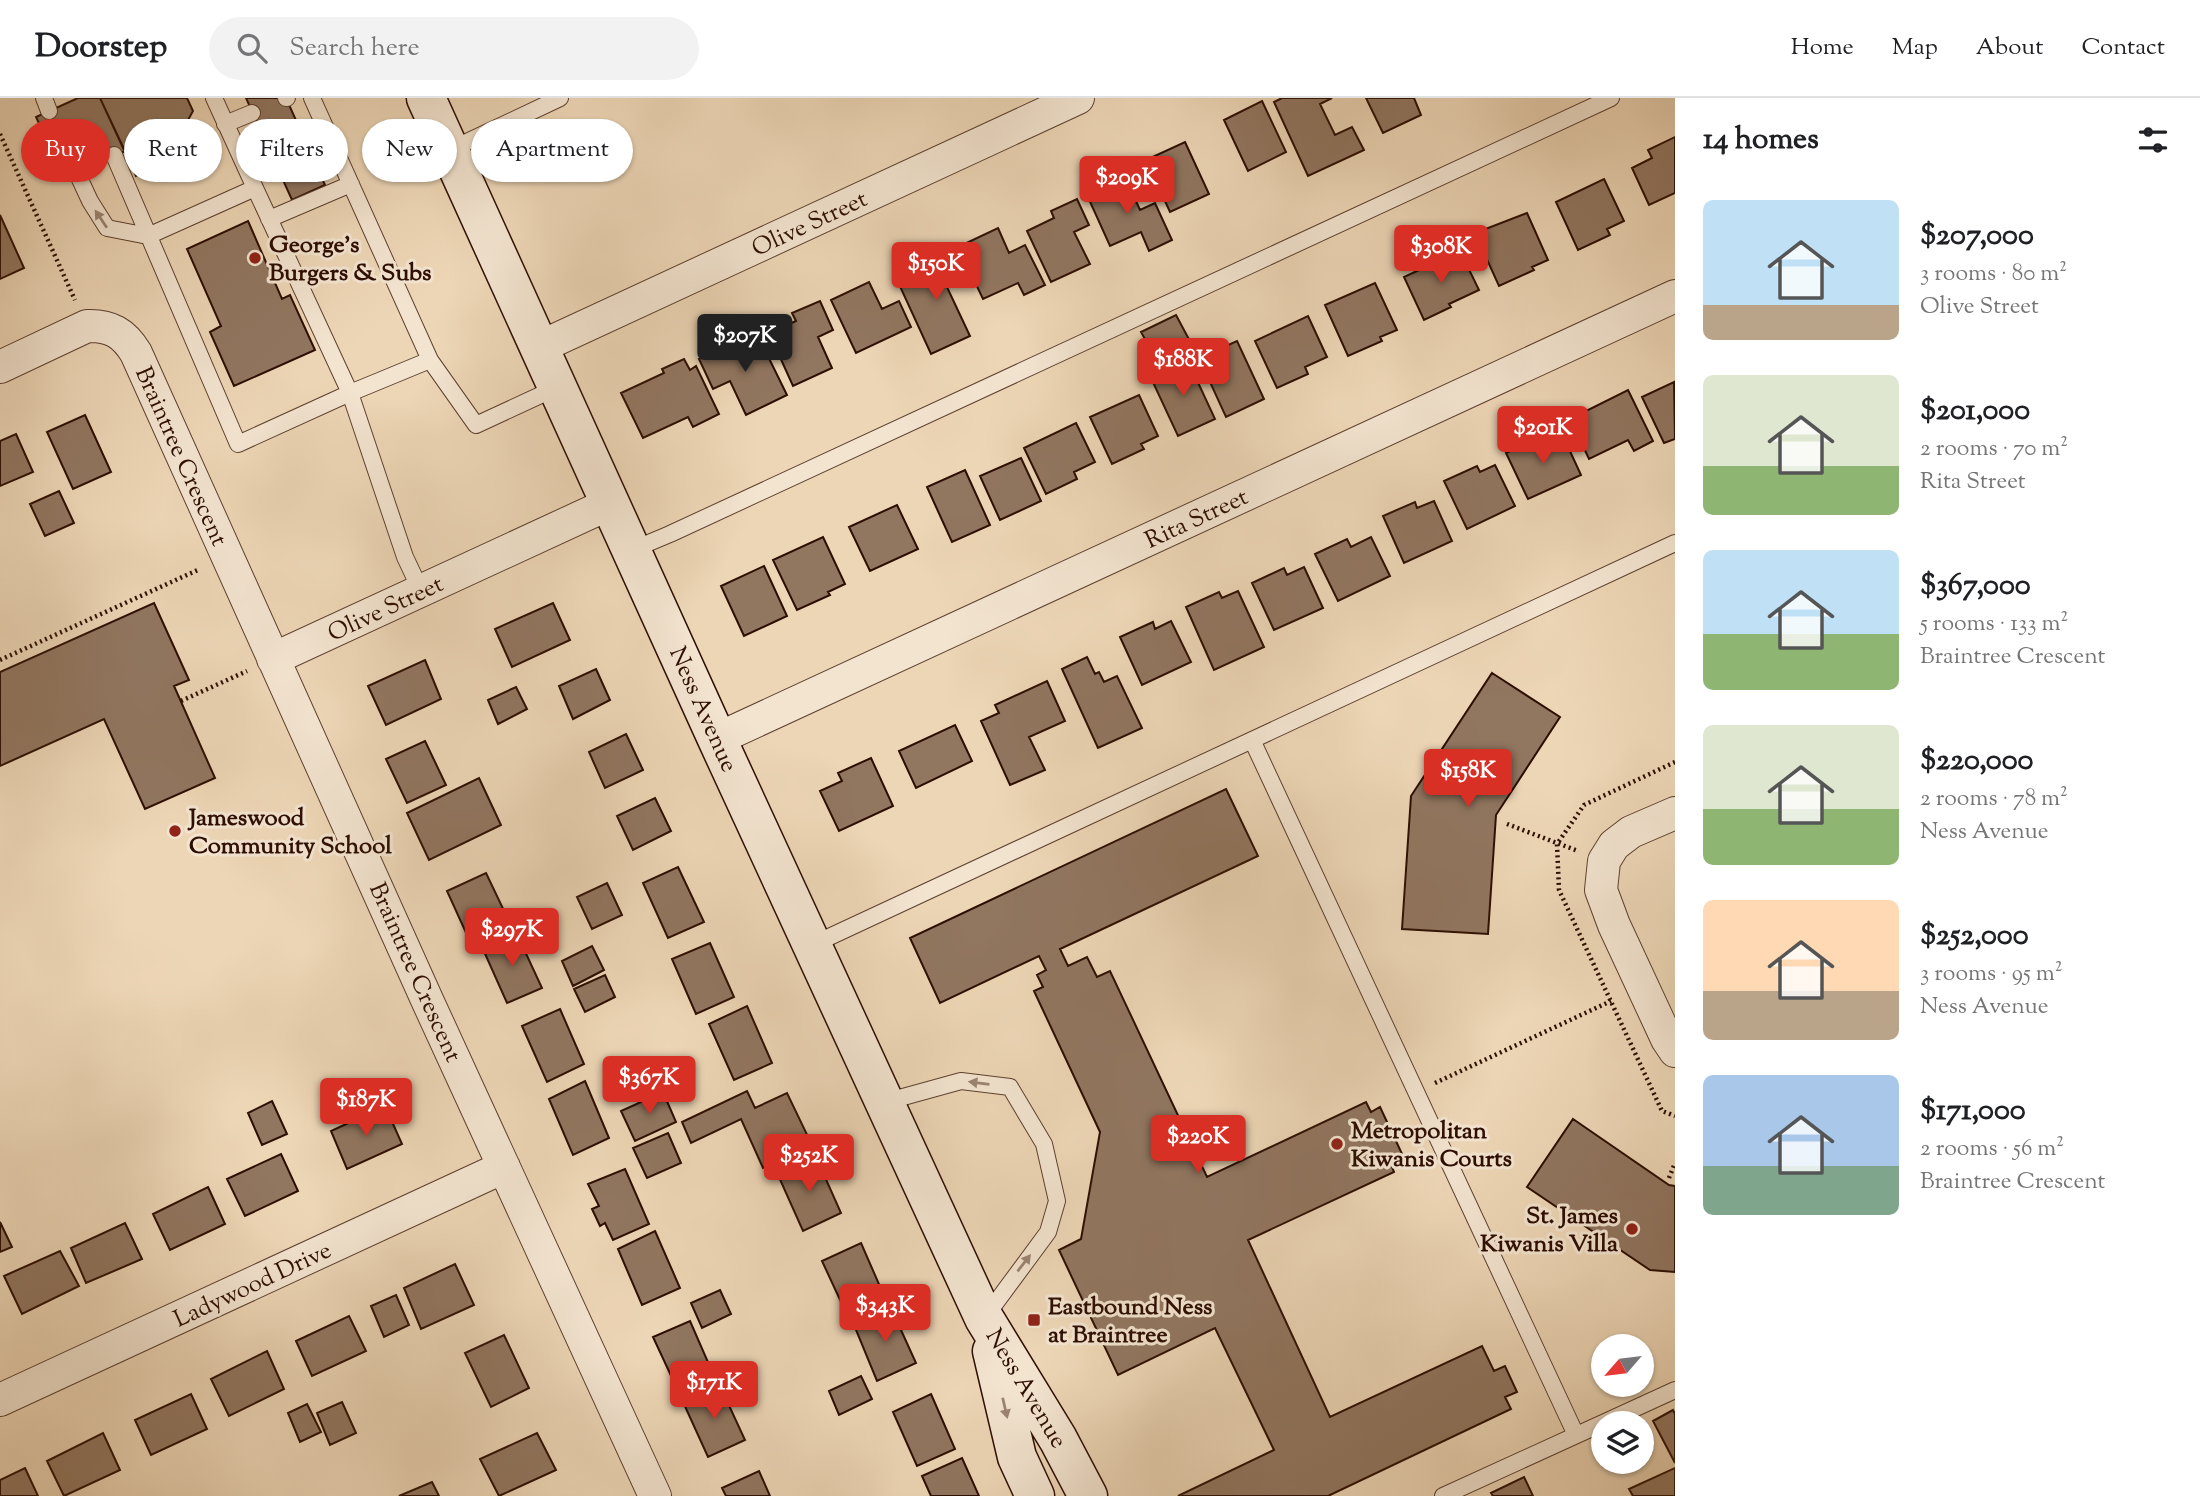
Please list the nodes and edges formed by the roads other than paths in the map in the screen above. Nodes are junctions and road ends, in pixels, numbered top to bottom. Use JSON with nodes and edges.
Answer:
{"nodes":[{"id":1,"x":214,"y":98,"type":"edge"},
{"id":2,"x":312,"y":98,"type":"edge"},
{"id":3,"x":426,"y":98,"type":"edge"},
{"id":4,"x":560,"y":98,"type":"edge"},
{"id":5,"x":1078,"y":98,"type":"edge"},
{"id":6,"x":1611,"y":98,"type":"edge"},
{"id":7,"x":253,"y":113,"type":"dead end"},
{"id":8,"x":321,"y":119,"type":"edge"},
{"id":9,"x":436,"y":119,"type":"edge"},
{"id":10,"x":225,"y":124,"type":"junction"},
{"id":11,"x":236,"y":147,"type":"edge"},
{"id":12,"x":457,"y":147,"type":"edge"},
{"id":13,"x":114,"y":155,"type":"dead end"},
{"id":14,"x":457,"y":165,"type":"edge"},
{"id":15,"x":348,"y":178,"type":"edge"},
{"id":16,"x":81,"y":182,"type":"edge"},
{"id":17,"x":250,"y":182,"type":"edge"},
{"id":18,"x":252,"y":182,"type":"edge"},
{"id":19,"x":351,"y":184,"type":"junction"},
{"id":20,"x":269,"y":219,"type":"junction"},
{"id":21,"x":148,"y":236,"type":"junction"},
{"id":22,"x":1675,"y":296,"type":"edge"},
{"id":23,"x":540,"y":347,"type":"junction"},
{"id":24,"x":430,"y":360,"type":"junction"},
{"id":25,"x":0,"y":367,"type":"edge"},
{"id":26,"x":558,"y":387,"type":"junction"},
{"id":27,"x":350,"y":393,"type":"junction"},
{"id":28,"x":611,"y":503,"type":"junction"},
{"id":29,"x":1675,"y":543,"type":"edge"},
{"id":30,"x":632,"y":550,"type":"junction"},
{"id":31,"x":421,"y":591,"type":"junction"},
{"id":32,"x":273,"y":659,"type":"junction"},
{"id":33,"x":717,"y":739,"type":"junction"},
{"id":34,"x":1252,"y":740,"type":"junction"},
{"id":35,"x":1675,"y":813,"type":"edge"},
{"id":36,"x":812,"y":945,"type":"junction"},
{"id":37,"x":1675,"y":1051,"type":"edge"},
{"id":38,"x":884,"y":1102,"type":"junction"},
{"id":39,"x":504,"y":1167,"type":"junction"},
{"id":40,"x":984,"y":1318,"type":"junction"},
{"id":41,"x":1675,"y":1390,"type":"edge"},
{"id":42,"x":0,"y":1400,"type":"edge"},
{"id":43,"x":1629,"y":1411,"type":"edge"},
{"id":44,"x":1591,"y":1428,"type":"edge"},
{"id":45,"x":1576,"y":1435,"type":"junction"},
{"id":46,"x":652,"y":1495,"type":"edge"},
{"id":47,"x":1035,"y":1496,"type":"edge"},
{"id":48,"x":1088,"y":1496,"type":"edge"},
{"id":49,"x":1444,"y":1496,"type":"edge"}],
"edges":[{"from":1,"to":10,"type":"lane"},
{"from":2,"to":8,"type":"lane"},
{"from":3,"to":9,"type":"main road","name":"Ness Avenue"},
{"from":4,"to":12,"type":"lane"},
{"from":5,"to":23,"type":"street","name":"Olive Street"},
{"from":6,"to":30,"type":"lane"},
{"from":7,"to":10,"type":"lane"},
{"from":10,"to":11,"type":"lane"},
{"from":13,"to":21,"type":"lane"},
{"from":14,"to":23,"type":"main road","name":"Ness Avenue"},
{"from":15,"to":19,"type":"lane"},
{"from":21,"to":16,"type":"lane","one_way":true},
{"from":17,"to":21,"type":"lane"},
{"from":18,"to":20,"type":"lane"},
{"from":19,"to":20,"type":"lane"},
{"from":19,"to":24,"type":"lane"},
{"from":20,"to":27,"type":"lane"},
{"from":21,"to":27,"type":"lane"},
{"from":22,"to":33,"type":"street","name":"Rita Street"},
{"from":23,"to":26,"type":"main road","name":"Ness Avenue"},
{"from":24,"to":26,"type":"lane"},
{"from":24,"to":27,"type":"lane"},
{"from":25,"to":32,"type":"street","name":"Braintree Crescent"},
{"from":26,"to":28,"type":"main road","name":"Ness Avenue"},
{"from":27,"to":31,"type":"lane"},
{"from":28,"to":30,"type":"main road","name":"Ness Avenue"},
{"from":28,"to":31,"type":"street","name":"Olive Street"},
{"from":29,"to":34,"type":"lane"},
{"from":30,"to":33,"type":"main road","name":"Ness Avenue"},
{"from":31,"to":32,"type":"street","name":"Olive Street"},
{"from":32,"to":39,"type":"street","name":"Braintree Crescent"},
{"from":33,"to":36,"type":"main road","name":"Ness Avenue"},
{"from":34,"to":36,"type":"lane"},
{"from":34,"to":45,"type":"lane"},
{"from":35,"to":37,"type":"street"},
{"from":36,"to":38,"type":"main road","name":"Ness Avenue"},
{"from":38,"to":40,"type":"main road","name":"Ness Avenue"},
{"from":40,"to":38,"type":"lane","one_way":true},
{"from":39,"to":42,"type":"street","name":"Ladywood Drive"},
{"from":39,"to":46,"type":"street","name":"Braintree Crescent"},
{"from":40,"to":47,"type":"main road","name":"Ness Avenue","one_way":true},
{"from":40,"to":48,"type":"main road","name":"Ness Avenue"},
{"from":41,"to":43,"type":"lane"},
{"from":44,"to":45,"type":"lane"},
{"from":45,"to":49,"type":"lane"}]}
